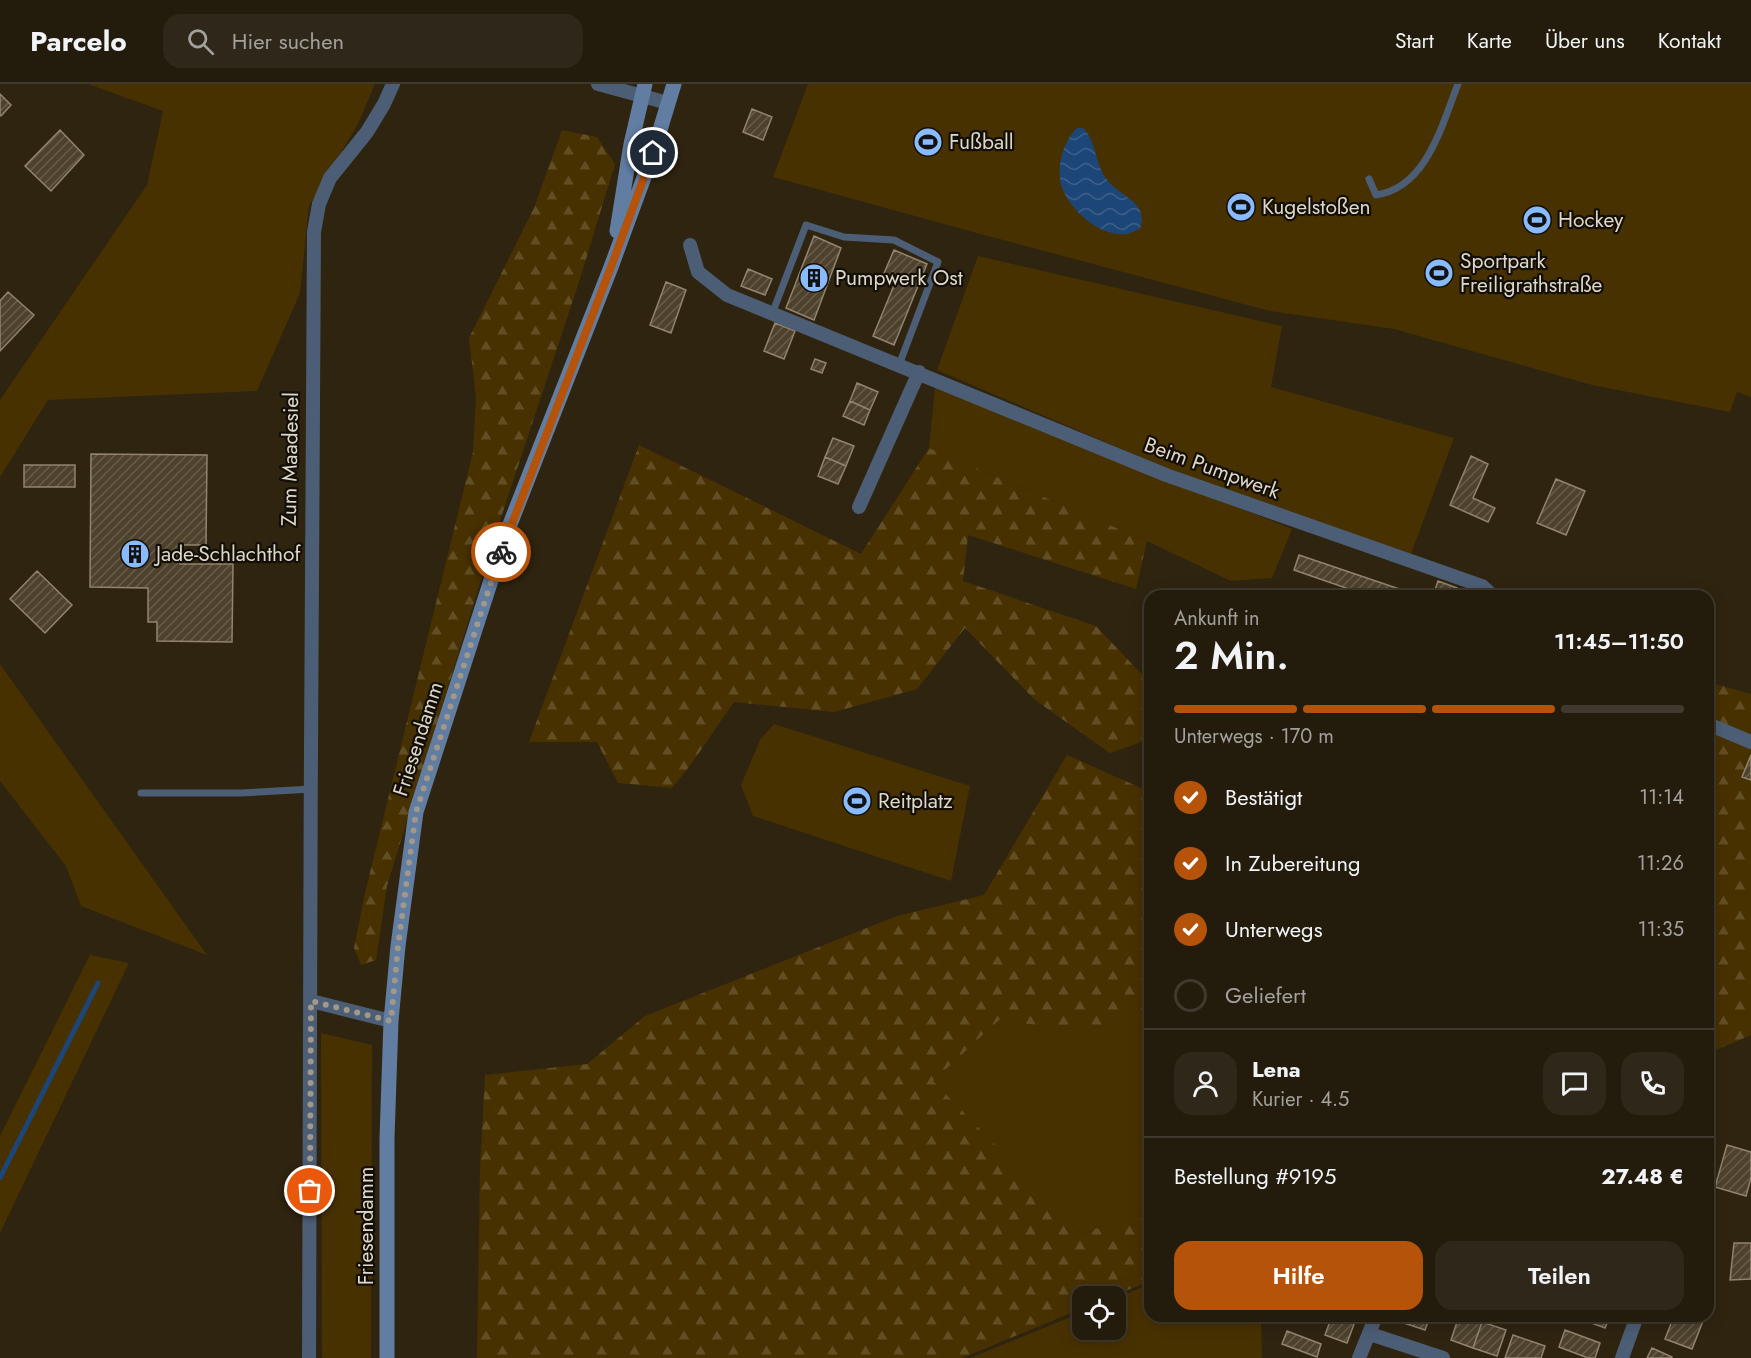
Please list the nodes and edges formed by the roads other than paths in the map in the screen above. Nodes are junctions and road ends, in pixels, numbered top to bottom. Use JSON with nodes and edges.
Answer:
{"nodes":[{"id":1,"x":393,"y":84,"type":"edge"},
{"id":2,"x":598,"y":84,"type":"edge"},
{"id":3,"x":674,"y":84,"type":"edge"},
{"id":4,"x":1458,"y":84,"type":"edge"},
{"id":5,"x":644,"y":90,"type":"edge"},
{"id":6,"x":668,"y":104,"type":"junction"},
{"id":7,"x":1370,"y":179,"type":"dead end"},
{"id":8,"x":690,"y":245,"type":"dead end"},
{"id":9,"x":611,"y":267,"type":"junction"},
{"id":10,"x":772,"y":314,"type":"junction"},
{"id":11,"x":899,"y":365,"type":"junction"},
{"id":12,"x":919,"y":372,"type":"junction"},
{"id":13,"x":859,"y":507,"type":"dead end"},
{"id":14,"x":1486,"y":590,"type":"edge"},
{"id":15,"x":1714,"y":727,"type":"edge"},
{"id":16,"x":1751,"y":742,"type":"edge"},
{"id":17,"x":312,"y":789,"type":"junction"},
{"id":18,"x":141,"y":793,"type":"dead end"},
{"id":19,"x":311,"y":1001,"type":"junction"},
{"id":20,"x":391,"y":1021,"type":"junction"},
{"id":21,"x":1374,"y":1322,"type":"edge"},
{"id":22,"x":1635,"y":1322,"type":"edge"},
{"id":23,"x":1370,"y":1334,"type":"junction"},
{"id":24,"x":309,"y":1358,"type":"edge"},
{"id":25,"x":387,"y":1358,"type":"edge"},
{"id":26,"x":1359,"y":1358,"type":"edge"},
{"id":27,"x":1443,"y":1358,"type":"edge"},
{"id":28,"x":1622,"y":1358,"type":"edge"}],
"edges":[{"from":1,"to":17,"type":"street","name":"Zum Maadesiel"},
{"from":2,"to":5,"type":"street"},
{"from":3,"to":6,"type":"main road","name":"Friesendamm"},
{"from":4,"to":7,"type":"lane"},
{"from":5,"to":6,"type":"street"},
{"from":5,"to":9,"type":"main road","name":"Friesendamm"},
{"from":6,"to":9,"type":"main road","name":"Friesendamm"},
{"from":8,"to":10,"type":"street","name":"Beim Pumpwerk"},
{"from":9,"to":20,"type":"main road","name":"Friesendamm"},
{"from":10,"to":11,"type":"street","name":"Beim Pumpwerk"},
{"from":10,"to":11,"type":"lane"},
{"from":11,"to":12,"type":"street","name":"Beim Pumpwerk"},
{"from":12,"to":13,"type":"street"},
{"from":12,"to":14,"type":"street","name":"Beim Pumpwerk"},
{"from":15,"to":16,"type":"street"},
{"from":17,"to":18,"type":"lane"},
{"from":17,"to":19,"type":"street","name":"Zum Maadesiel"},
{"from":19,"to":20,"type":"street"},
{"from":19,"to":24,"type":"street","name":"Zum Maadesiel"},
{"from":20,"to":25,"type":"main road","name":"Friesendamm"},
{"from":21,"to":23,"type":"street"},
{"from":22,"to":28,"type":"street"},
{"from":23,"to":26,"type":"street"},
{"from":23,"to":27,"type":"street"}]}
